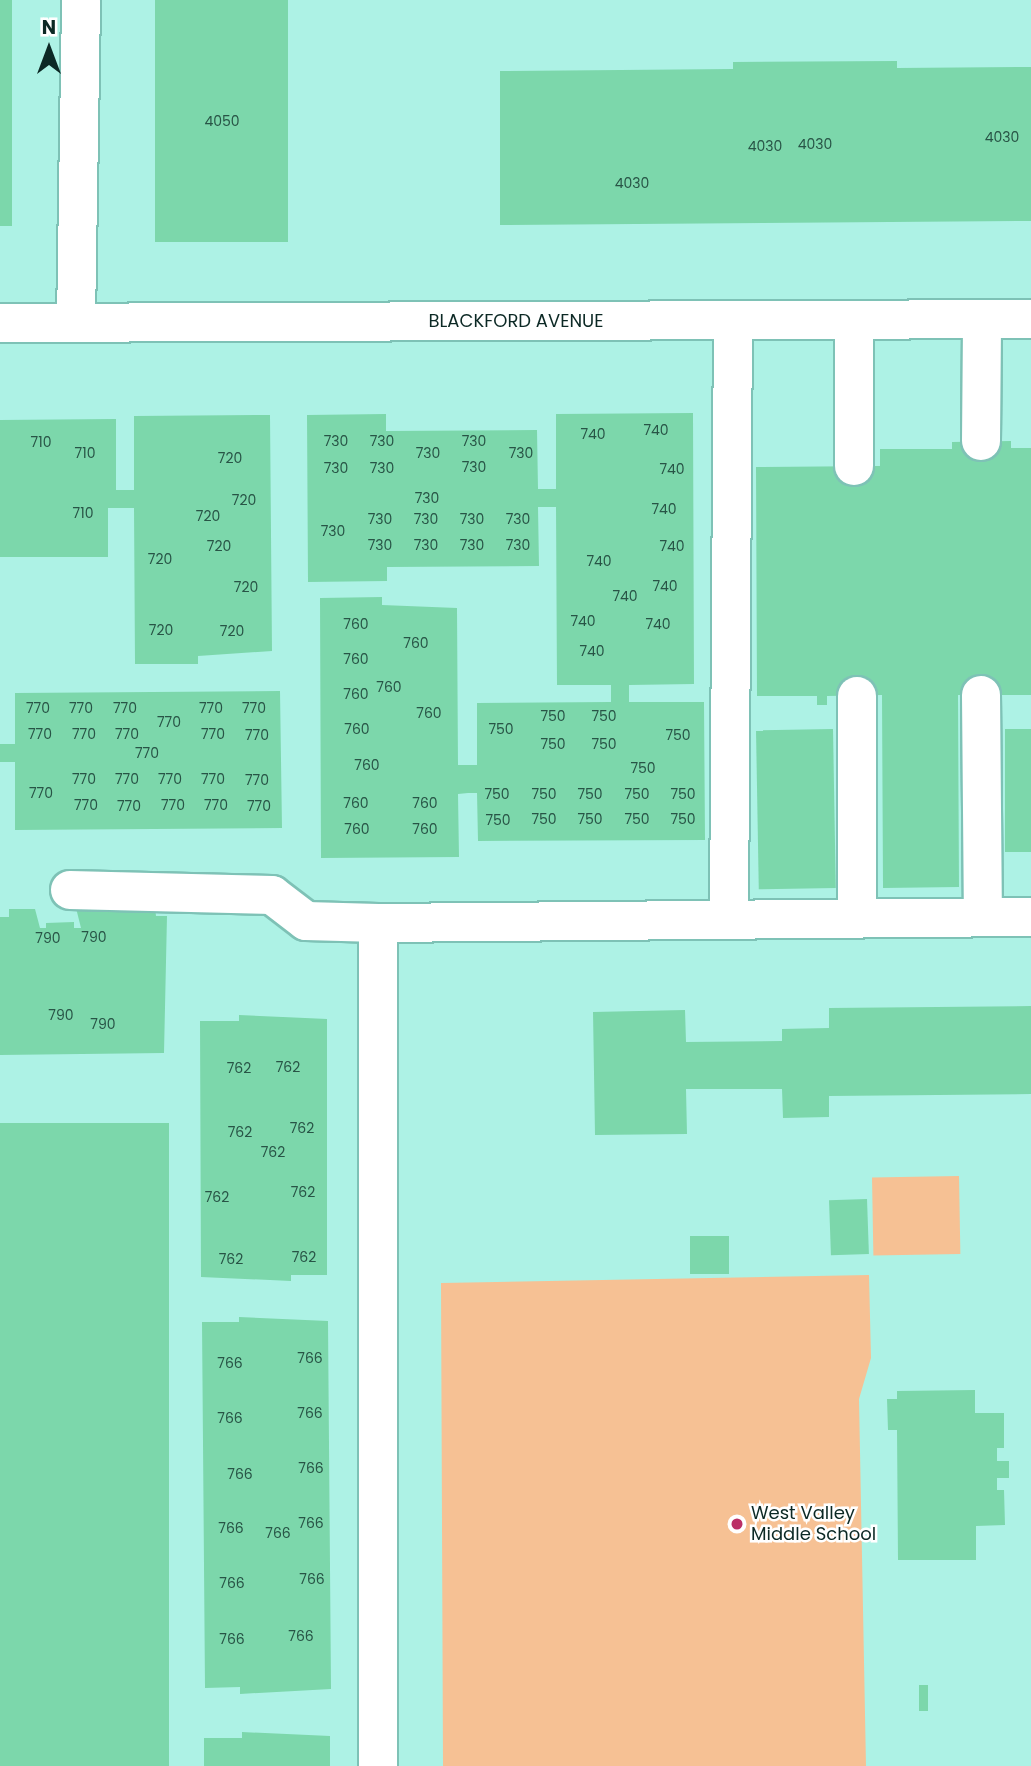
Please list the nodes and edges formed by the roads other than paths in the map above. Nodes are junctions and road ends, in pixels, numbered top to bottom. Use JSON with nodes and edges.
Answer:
{"nodes":[{"id":1,"x":81,"y":0,"type":"edge"},
{"id":2,"x":982,"y":319,"type":"junction"},
{"id":3,"x":1031,"y":319,"type":"edge"},
{"id":4,"x":733,"y":320,"type":"junction"},
{"id":5,"x":854,"y":320,"type":"junction"},
{"id":6,"x":76,"y":322,"type":"junction"},
{"id":7,"x":0,"y":323,"type":"edge"},
{"id":8,"x":981,"y":442,"type":"dead end"},
{"id":9,"x":854,"y":466,"type":"dead end"},
{"id":10,"x":981,"y":695,"type":"dead end"},
{"id":11,"x":857,"y":696,"type":"dead end"},
{"id":12,"x":69,"y":890,"type":"dead end"},
{"id":13,"x":983,"y":917,"type":"junction"},
{"id":14,"x":1031,"y":917,"type":"edge"},
{"id":15,"x":857,"y":918,"type":"junction"},
{"id":16,"x":729,"y":919,"type":"junction"},
{"id":17,"x":378,"y":923,"type":"junction"},
{"id":18,"x":378,"y":1766,"type":"edge"}],
"edges":[{"from":1,"to":6,"type":"street"},
{"from":2,"to":3,"type":"street","name":"BLACKFORD AVENUE"},
{"from":2,"to":5,"type":"street","name":"BLACKFORD AVENUE"},
{"from":2,"to":8,"type":"street"},
{"from":4,"to":5,"type":"street","name":"BLACKFORD AVENUE"},
{"from":4,"to":6,"type":"street","name":"BLACKFORD AVENUE"},
{"from":4,"to":16,"type":"street"},
{"from":5,"to":9,"type":"street"},
{"from":6,"to":7,"type":"street","name":"BLACKFORD AVENUE"},
{"from":10,"to":13,"type":"street"},
{"from":11,"to":15,"type":"street"},
{"from":12,"to":17,"type":"street"},
{"from":13,"to":14,"type":"street"},
{"from":13,"to":15,"type":"street"},
{"from":15,"to":16,"type":"street"},
{"from":16,"to":17,"type":"street"},
{"from":17,"to":18,"type":"street"}]}
